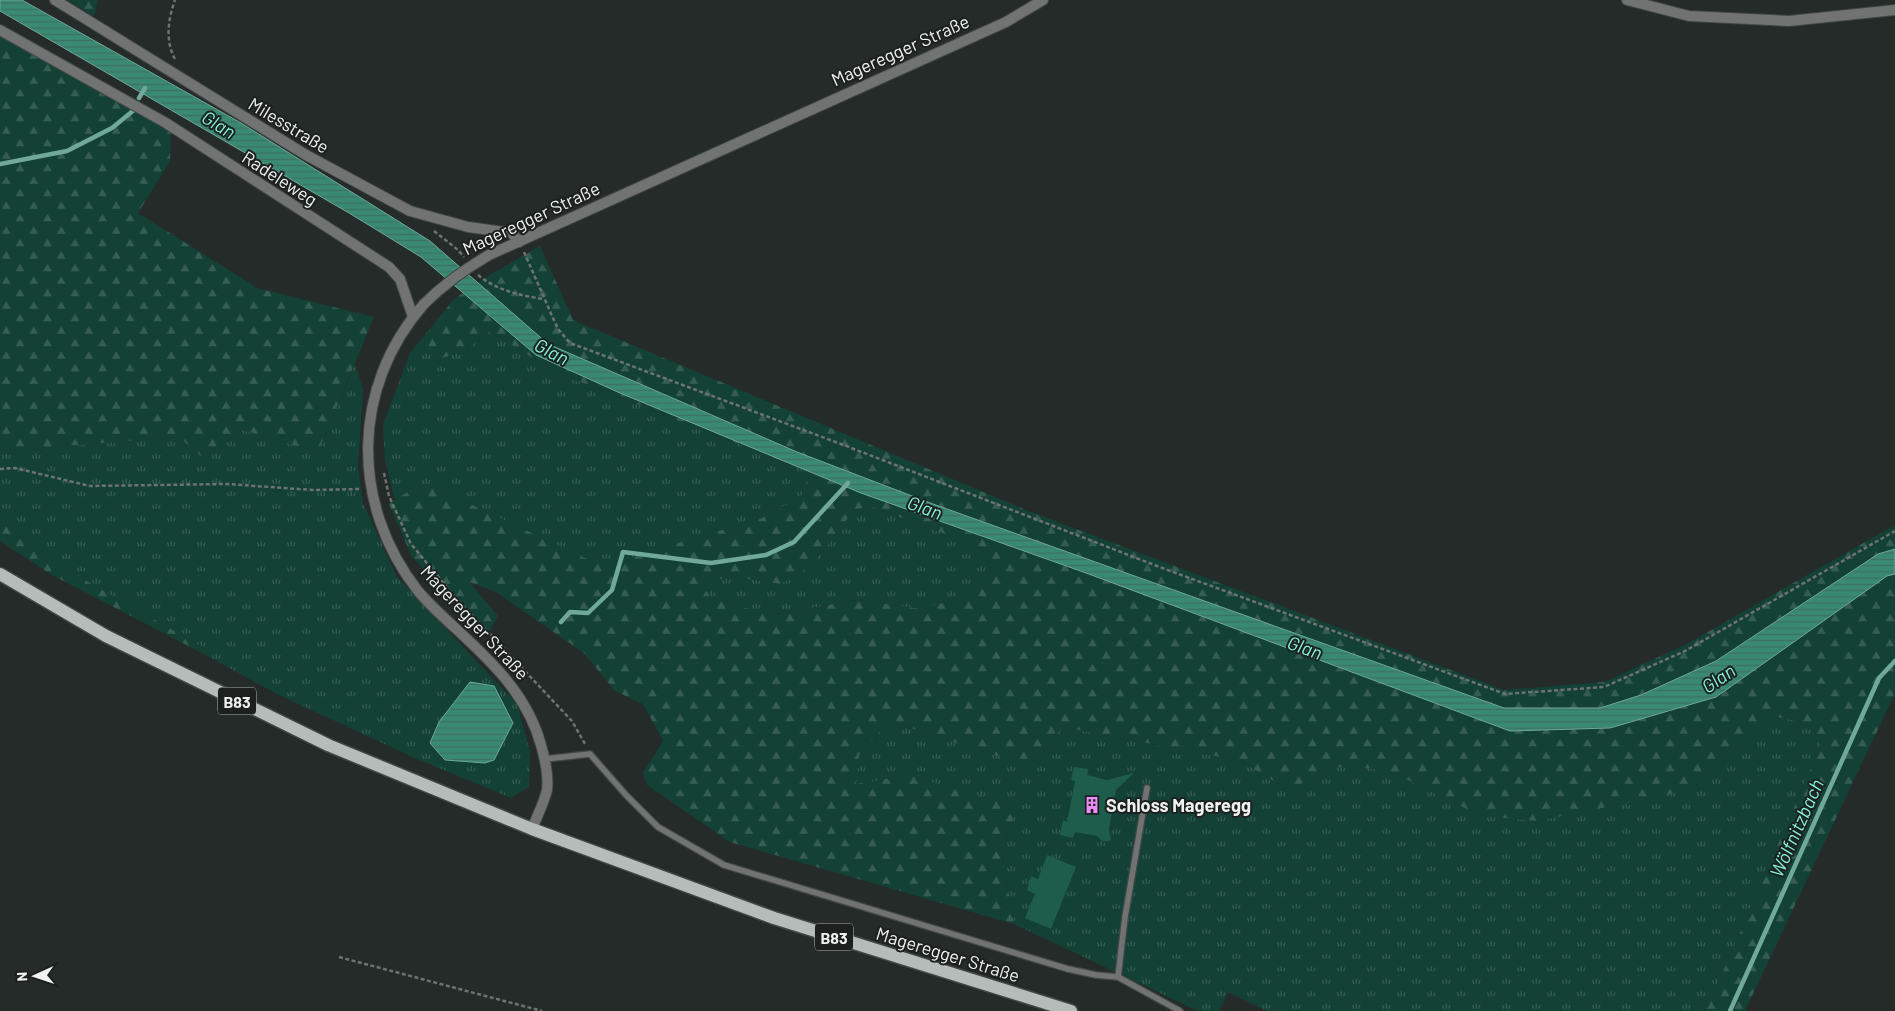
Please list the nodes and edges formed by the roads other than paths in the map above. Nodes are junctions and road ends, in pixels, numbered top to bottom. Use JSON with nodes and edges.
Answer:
{"nodes":[{"id":1,"x":54,"y":0,"type":"edge"},
{"id":2,"x":1042,"y":0,"type":"edge"},
{"id":3,"x":1627,"y":0,"type":"edge"},
{"id":4,"x":1895,"y":10,"type":"edge"},
{"id":5,"x":0,"y":30,"type":"edge"},
{"id":6,"x":520,"y":244,"type":"junction"},
{"id":7,"x":413,"y":317,"type":"junction"},
{"id":8,"x":0,"y":574,"type":"edge"},
{"id":9,"x":545,"y":760,"type":"junction"},
{"id":10,"x":1147,"y":788,"type":"dead end"},
{"id":11,"x":532,"y":828,"type":"junction"},
{"id":12,"x":1118,"y":977,"type":"junction"},
{"id":13,"x":1071,"y":1011,"type":"edge"},
{"id":14,"x":1180,"y":1011,"type":"edge"}],
"edges":[{"from":1,"to":6,"type":"street","name":"Milesstraße"},
{"from":2,"to":6,"type":"street","name":"Mageregger Straße"},
{"from":3,"to":4,"type":"street"},
{"from":5,"to":7,"type":"street","name":"Radeleweg"},
{"from":6,"to":7,"type":"street","name":"Mageregger Straße","bridge":true},
{"from":7,"to":9,"type":"street","name":"Mageregger Straße"},
{"from":8,"to":11,"type":"main road","name":"Mageregger Straße","number":"B83"},
{"from":9,"to":11,"type":"street","name":"Mageregger Straße"},
{"from":9,"to":12,"type":"lane"},
{"from":10,"to":12,"type":"lane"},
{"from":11,"to":13,"type":"main road","name":"Mageregger Straße","number":"B83"},
{"from":12,"to":14,"type":"lane"}]}
